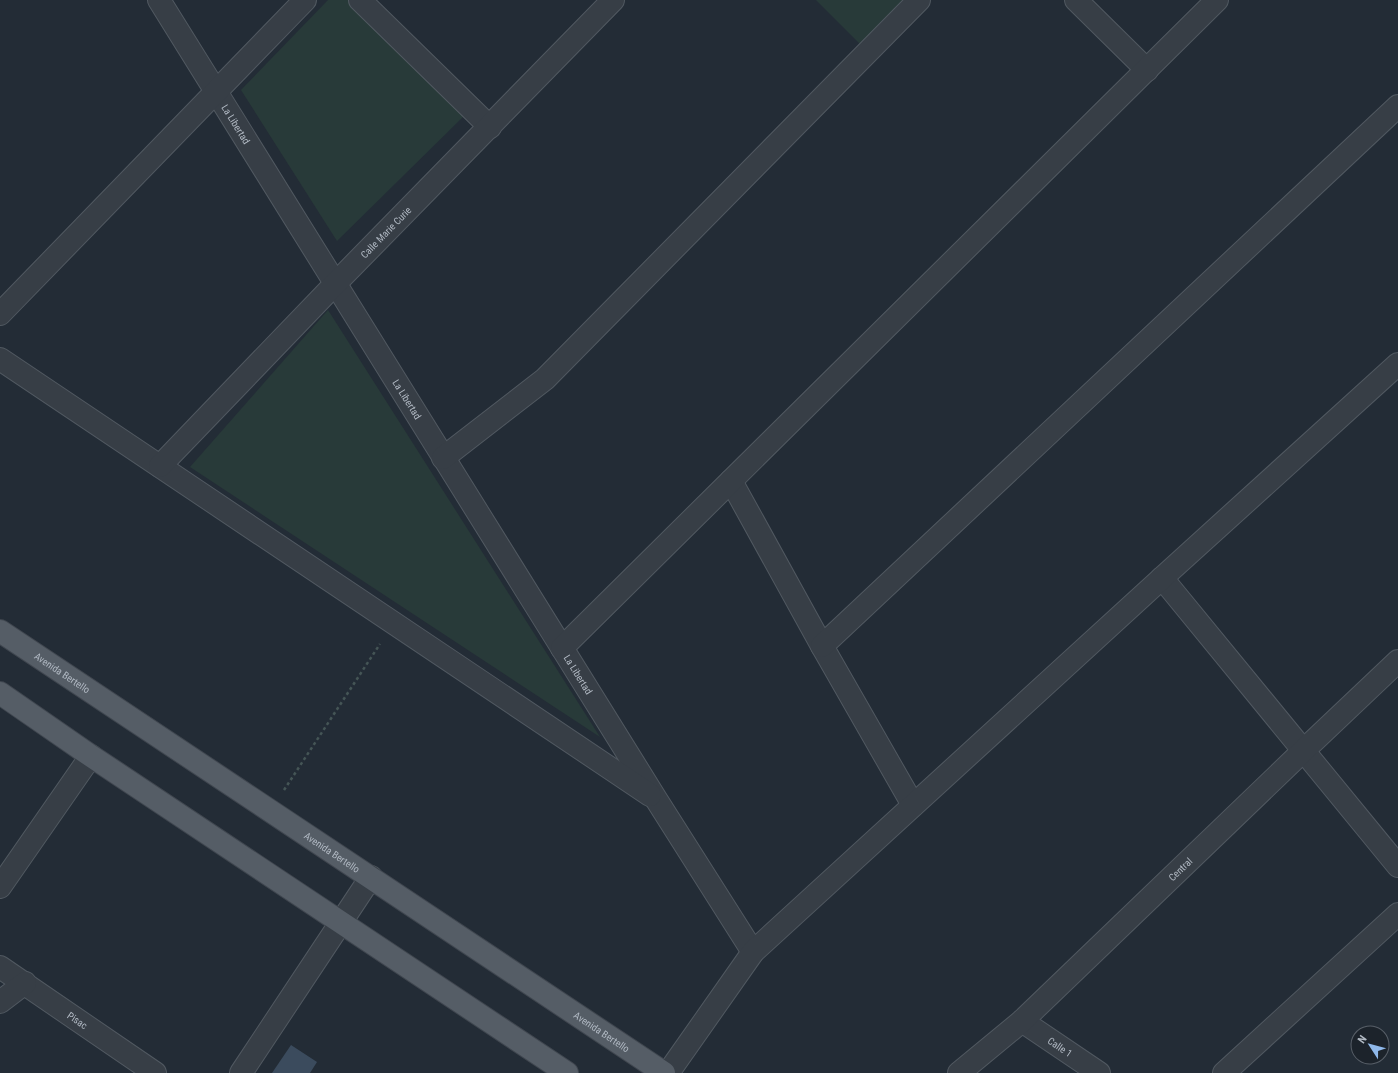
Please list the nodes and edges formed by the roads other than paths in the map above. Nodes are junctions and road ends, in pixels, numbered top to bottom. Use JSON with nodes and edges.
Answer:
{"nodes":[{"id":1,"x":159,"y":0,"type":"edge"},
{"id":2,"x":305,"y":0,"type":"edge"},
{"id":3,"x":360,"y":0,"type":"edge"},
{"id":4,"x":613,"y":0,"type":"edge"},
{"id":5,"x":919,"y":0,"type":"edge"},
{"id":6,"x":1076,"y":0,"type":"edge"},
{"id":7,"x":1217,"y":0,"type":"edge"},
{"id":8,"x":1147,"y":70,"type":"junction"},
{"id":9,"x":215,"y":92,"type":"junction"},
{"id":10,"x":1398,"y":106,"type":"edge"},
{"id":11,"x":490,"y":127,"type":"junction"},
{"id":12,"x":336,"y":284,"type":"junction"},
{"id":13,"x":0,"y":314,"type":"edge"},
{"id":14,"x":0,"y":359,"type":"edge"},
{"id":15,"x":1398,"y":364,"type":"edge"},
{"id":16,"x":443,"y":458,"type":"junction"},
{"id":17,"x":160,"y":466,"type":"junction"},
{"id":18,"x":731,"y":481,"type":"junction"},
{"id":19,"x":1162,"y":578,"type":"junction"},
{"id":20,"x":0,"y":631,"type":"edge"},
{"id":21,"x":822,"y":646,"type":"junction"},
{"id":22,"x":562,"y":648,"type":"junction"},
{"id":23,"x":1398,"y":662,"type":"edge"},
{"id":24,"x":0,"y":693,"type":"edge"},
{"id":25,"x":1303,"y":750,"type":"junction"},
{"id":26,"x":91,"y":756,"type":"junction"},
{"id":27,"x":656,"y":799,"type":"junction"},
{"id":28,"x":913,"y":805,"type":"junction"},
{"id":29,"x":1398,"y":866,"type":"edge"},
{"id":30,"x":371,"y":877,"type":"junction"},
{"id":31,"x":0,"y":887,"type":"edge"},
{"id":32,"x":1398,"y":914,"type":"edge"},
{"id":33,"x":341,"y":922,"type":"junction"},
{"id":34,"x":753,"y":952,"type":"junction"},
{"id":35,"x":0,"y":967,"type":"edge"},
{"id":36,"x":25,"y":983,"type":"junction"},
{"id":37,"x":0,"y":1002,"type":"edge"},
{"id":38,"x":1022,"y":1021,"type":"junction"},
{"id":39,"x":155,"y":1073,"type":"edge"},
{"id":40,"x":241,"y":1073,"type":"edge"},
{"id":41,"x":567,"y":1073,"type":"edge"},
{"id":42,"x":664,"y":1073,"type":"edge"},
{"id":43,"x":668,"y":1073,"type":"edge"},
{"id":44,"x":959,"y":1073,"type":"edge"},
{"id":45,"x":1099,"y":1073,"type":"edge"},
{"id":46,"x":1224,"y":1073,"type":"edge"}],
"edges":[{"from":1,"to":9,"type":"street","name":"La Libertad"},
{"from":2,"to":9,"type":"street"},
{"from":3,"to":11,"type":"street"},
{"from":4,"to":11,"type":"street","name":"Calle Marie Curie"},
{"from":5,"to":16,"type":"street"},
{"from":6,"to":8,"type":"street"},
{"from":7,"to":8,"type":"street"},
{"from":8,"to":18,"type":"street"},
{"from":9,"to":12,"type":"street","name":"La Libertad"},
{"from":9,"to":13,"type":"street"},
{"from":10,"to":21,"type":"street"},
{"from":11,"to":12,"type":"street","name":"Calle Marie Curie"},
{"from":12,"to":16,"type":"street","name":"La Libertad"},
{"from":12,"to":17,"type":"street","name":"Calle Marie Curie"},
{"from":14,"to":17,"type":"street"},
{"from":15,"to":19,"type":"street"},
{"from":16,"to":22,"type":"street","name":"La Libertad"},
{"from":17,"to":27,"type":"street"},
{"from":18,"to":21,"type":"street"},
{"from":18,"to":22,"type":"street"},
{"from":19,"to":25,"type":"street"},
{"from":19,"to":28,"type":"street"},
{"from":20,"to":30,"type":"main road","name":"Avenida Bertello"},
{"from":21,"to":28,"type":"street"},
{"from":22,"to":27,"type":"street","name":"La Libertad"},
{"from":23,"to":25,"type":"street","name":"Central"},
{"from":24,"to":26,"type":"main road"},
{"from":25,"to":29,"type":"street"},
{"from":25,"to":38,"type":"street","name":"Central"},
{"from":26,"to":31,"type":"street"},
{"from":26,"to":33,"type":"main road"},
{"from":27,"to":34,"type":"street","name":"La Libertad"},
{"from":28,"to":34,"type":"street"},
{"from":30,"to":33,"type":"street"},
{"from":30,"to":42,"type":"main road","name":"Avenida Bertello"},
{"from":32,"to":46,"type":"street"},
{"from":33,"to":40,"type":"street"},
{"from":33,"to":41,"type":"main road"},
{"from":34,"to":43,"type":"street"},
{"from":35,"to":36,"type":"street","name":"Pisac"},
{"from":36,"to":37,"type":"street"},
{"from":36,"to":39,"type":"street","name":"Pisac"},
{"from":38,"to":44,"type":"street","name":"Central"},
{"from":38,"to":45,"type":"street","name":"Calle 1"}]}
